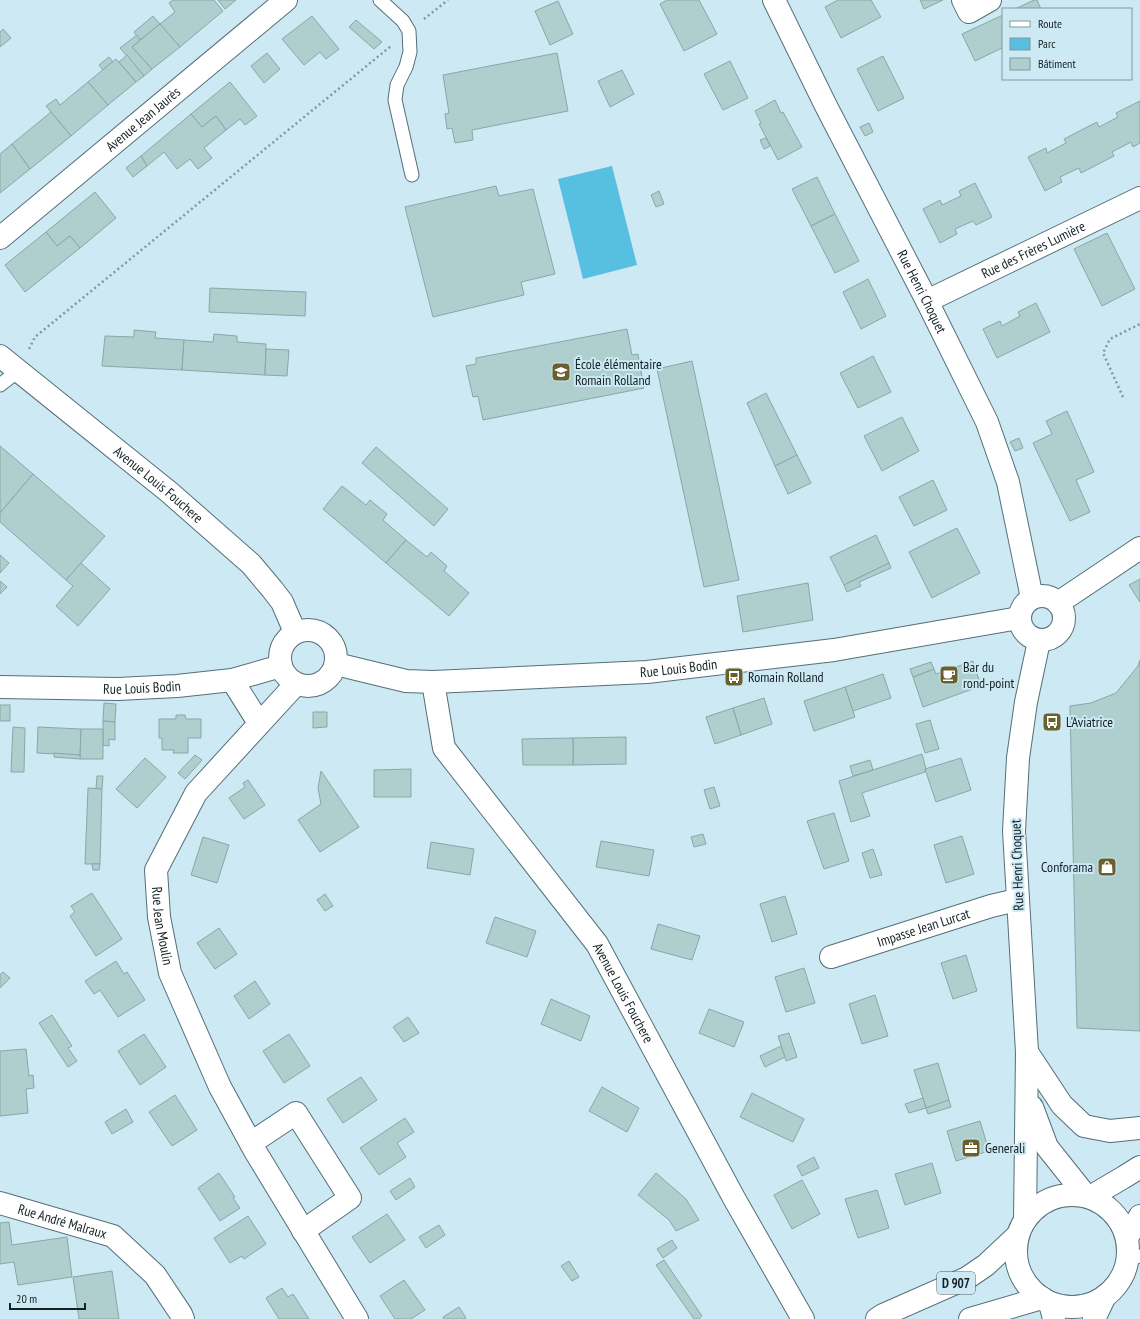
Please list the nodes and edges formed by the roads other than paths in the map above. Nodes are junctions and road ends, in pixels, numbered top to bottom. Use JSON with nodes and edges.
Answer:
{"nodes":[{"id":1,"x":286,"y":0,"type":"edge"},
{"id":2,"x":380,"y":0,"type":"edge"},
{"id":3,"x":774,"y":0,"type":"edge"},
{"id":4,"x":962,"y":0,"type":"edge"},
{"id":5,"x":990,"y":0,"type":"edge"},
{"id":6,"x":412,"y":175,"type":"dead end"},
{"id":7,"x":1140,"y":198,"type":"edge"},
{"id":8,"x":0,"y":238,"type":"edge"},
{"id":9,"x":927,"y":301,"type":"junction"},
{"id":10,"x":0,"y":356,"type":"edge"},
{"id":11,"x":18,"y":371,"type":"junction"},
{"id":12,"x":0,"y":385,"type":"edge"},
{"id":13,"x":1140,"y":548,"type":"edge"},
{"id":14,"x":1032,"y":598,"type":"junction"},
{"id":15,"x":1058,"y":603,"type":"junction"},
{"id":16,"x":1019,"y":618,"type":"junction"},
{"id":17,"x":295,"y":632,"type":"junction"},
{"id":18,"x":1040,"y":641,"type":"junction"},
{"id":19,"x":336,"y":664,"type":"junction"},
{"id":20,"x":281,"y":666,"type":"junction"},
{"id":21,"x":232,"y":680,"type":"junction"},
{"id":22,"x":433,"y":682,"type":"junction"},
{"id":23,"x":296,"y":684,"type":"junction"},
{"id":24,"x":0,"y":687,"type":"edge"},
{"id":25,"x":259,"y":724,"type":"junction"},
{"id":26,"x":1017,"y":900,"type":"junction"},
{"id":27,"x":831,"y":958,"type":"dead end"},
{"id":28,"x":1027,"y":1052,"type":"junction"},
{"id":29,"x":1027,"y":1090,"type":"junction"},
{"id":30,"x":1140,"y":1128,"type":"edge"},
{"id":31,"x":251,"y":1143,"type":"junction"},
{"id":32,"x":1140,"y":1167,"type":"edge"},
{"id":33,"x":1088,"y":1197,"type":"junction"},
{"id":34,"x":0,"y":1203,"type":"edge"},
{"id":35,"x":1140,"y":1216,"type":"edge"},
{"id":36,"x":1022,"y":1227,"type":"junction"},
{"id":37,"x":303,"y":1231,"type":"junction"},
{"id":38,"x":1127,"y":1238,"type":"junction"},
{"id":39,"x":1134,"y":1258,"type":"edge"},
{"id":40,"x":1105,"y":1296,"type":"junction"},
{"id":41,"x":1049,"y":1306,"type":"edge"},
{"id":42,"x":183,"y":1319,"type":"edge"},
{"id":43,"x":357,"y":1319,"type":"edge"},
{"id":44,"x":803,"y":1319,"type":"edge"},
{"id":45,"x":877,"y":1319,"type":"edge"},
{"id":46,"x":970,"y":1319,"type":"edge"},
{"id":47,"x":1094,"y":1319,"type":"edge"}],
"edges":[{"from":1,"to":8,"type":"street","name":"Avenue Jean Jaurès"},
{"from":2,"to":6,"type":"lane"},
{"from":3,"to":9,"type":"street","name":"Rue Henri Choquet"},
{"from":4,"to":5,"type":"street"},
{"from":7,"to":9,"type":"street","name":"Rue des Frères Lumière"},
{"from":9,"to":14,"type":"street","name":"Rue Henri Choquet"},
{"from":10,"to":11,"type":"street","name":"Avenue Louis Fouchere"},
{"from":11,"to":12,"type":"lane"},
{"from":11,"to":17,"type":"street","name":"Avenue Louis Fouchere"},
{"from":13,"to":15,"type":"street"},
{"from":14,"to":15,"type":"street"},
{"from":14,"to":16,"type":"street"},
{"from":15,"to":18,"type":"street"},
{"from":16,"to":18,"type":"street"},
{"from":16,"to":22,"type":"street","name":"Rue Louis Bodin"},
{"from":17,"to":19,"type":"street"},
{"from":17,"to":20,"type":"street"},
{"from":18,"to":26,"type":"street","name":"Rue Henri Choquet"},
{"from":19,"to":22,"type":"street","name":"Rue Louis Bodin"},
{"from":19,"to":23,"type":"street"},
{"from":20,"to":21,"type":"street","name":"Rue Louis Bodin"},
{"from":20,"to":23,"type":"street"},
{"from":21,"to":24,"type":"street","name":"Rue Louis Bodin"},
{"from":21,"to":25,"type":"street"},
{"from":22,"to":44,"type":"street","name":"Avenue Louis Fouchere"},
{"from":23,"to":25,"type":"street","name":"Rue Jean Moulin"},
{"from":25,"to":31,"type":"street","name":"Rue Jean Moulin"},
{"from":26,"to":27,"type":"street","name":"Impasse Jean Lurcat"},
{"from":26,"to":28,"type":"street","name":"Rue Henri Choquet"},
{"from":28,"to":29,"type":"street","name":"Rue Henri Choquet"},
{"from":28,"to":30,"type":"street"},
{"from":29,"to":33,"type":"street","name":"Rue Henri Choquet"},
{"from":29,"to":36,"type":"street","name":"Rue Henri Choquet"},
{"from":31,"to":37,"type":"street","name":"Rue Jean Moulin"},
{"from":31,"to":37,"type":"street"},
{"from":32,"to":33,"type":"street"},
{"from":33,"to":36,"type":"street"},
{"from":33,"to":38,"type":"street"},
{"from":34,"to":42,"type":"street","name":"Rue André Malraux"},
{"from":35,"to":38,"type":"street"},
{"from":36,"to":41,"type":"street"},
{"from":36,"to":45,"type":"street","number":"D 907"},
{"from":37,"to":43,"type":"street","name":"Rue Jean Moulin"},
{"from":38,"to":39,"type":"street"},
{"from":39,"to":40,"type":"street"},
{"from":40,"to":41,"type":"street"},
{"from":40,"to":47,"type":"street"},
{"from":41,"to":46,"type":"street"}]}
